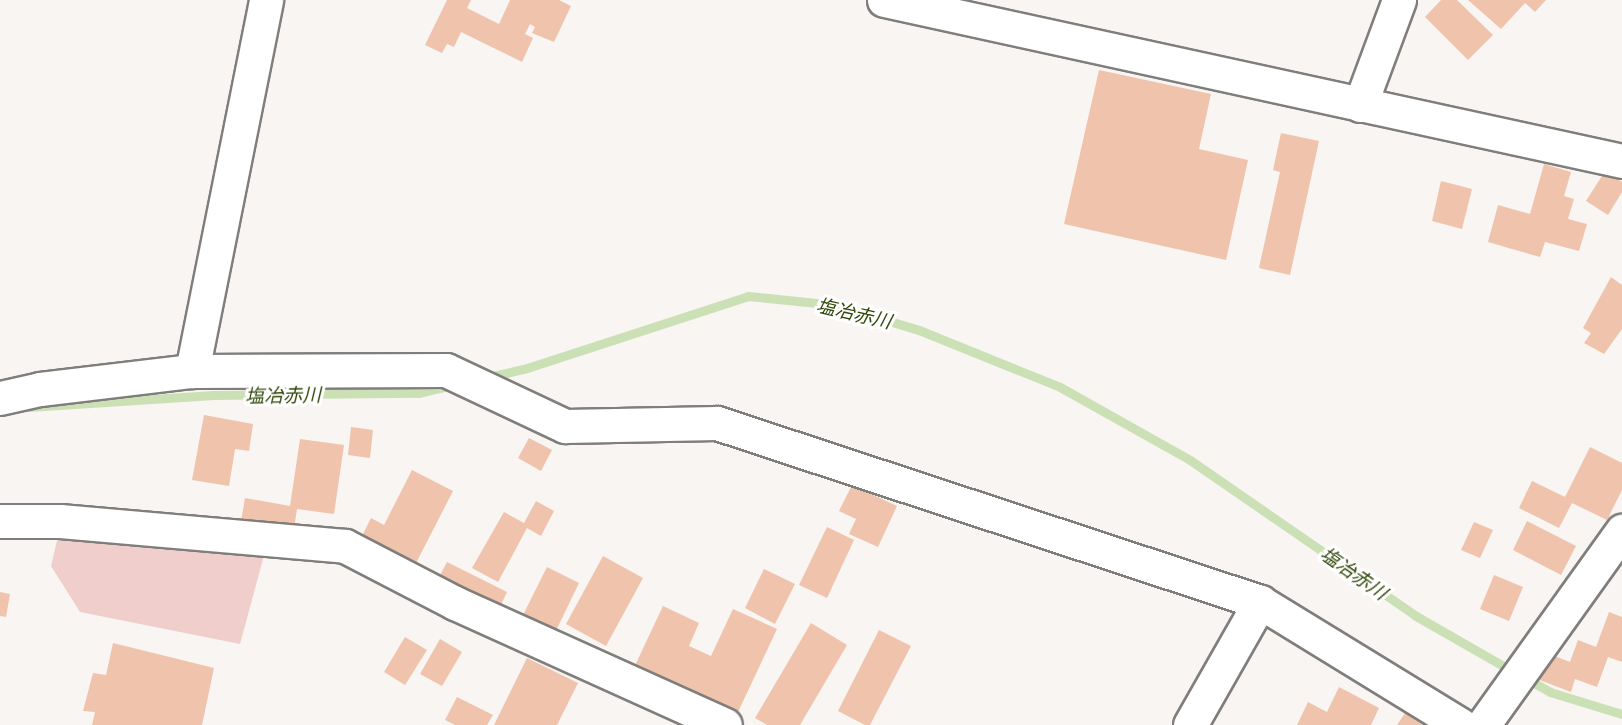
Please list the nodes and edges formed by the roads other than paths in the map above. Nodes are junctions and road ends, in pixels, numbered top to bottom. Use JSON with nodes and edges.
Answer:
{"nodes":[{"id":1,"x":266,"y":0,"type":"edge"},
{"id":2,"x":884,"y":0,"type":"edge"},
{"id":3,"x":1399,"y":0,"type":"edge"},
{"id":4,"x":1360,"y":106,"type":"junction"},
{"id":5,"x":1622,"y":161,"type":"edge"},
{"id":6,"x":192,"y":371,"type":"junction"},
{"id":7,"x":0,"y":398,"type":"edge"},
{"id":8,"x":0,"y":521,"type":"edge"},
{"id":9,"x":1622,"y":531,"type":"edge"},
{"id":10,"x":1260,"y":603,"type":"junction"},
{"id":11,"x":724,"y":725,"type":"edge"},
{"id":12,"x":1190,"y":725,"type":"edge"},
{"id":13,"x":1461,"y":725,"type":"edge"},
{"id":14,"x":1483,"y":725,"type":"edge"}],
"edges":[{"from":1,"to":6,"type":"street"},
{"from":2,"to":4,"type":"street"},
{"from":3,"to":4,"type":"street"},
{"from":4,"to":5,"type":"street"},
{"from":6,"to":7,"type":"street"},
{"from":6,"to":10,"type":"street"},
{"from":8,"to":11,"type":"street"},
{"from":9,"to":14,"type":"street"},
{"from":10,"to":12,"type":"street"},
{"from":10,"to":13,"type":"street"}]}
